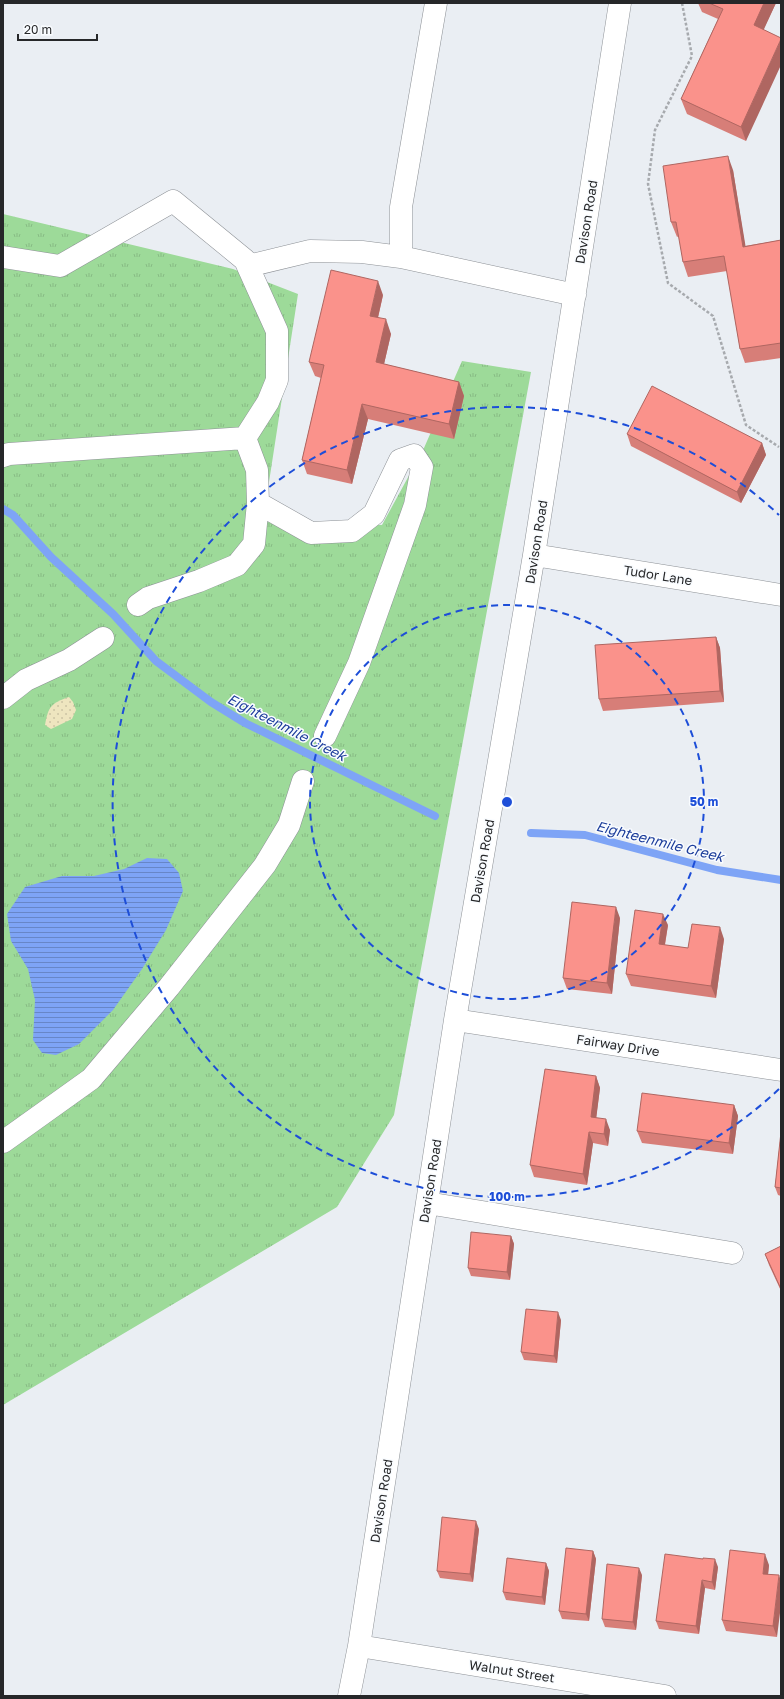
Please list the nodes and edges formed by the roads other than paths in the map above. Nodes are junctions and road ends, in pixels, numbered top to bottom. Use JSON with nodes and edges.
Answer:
{"nodes":[{"id":1,"x":436,"y":3,"type":"edge"},
{"id":2,"x":620,"y":3,"type":"edge"},
{"id":3,"x":3,"y":257,"type":"edge"},
{"id":4,"x":401,"y":257,"type":"junction"},
{"id":5,"x":248,"y":266,"type":"junction"},
{"id":6,"x":575,"y":295,"type":"junction"},
{"id":7,"x":245,"y":438,"type":"junction"},
{"id":8,"x":3,"y":456,"type":"edge"},
{"id":9,"x":258,"y":503,"type":"junction"},
{"id":10,"x":534,"y":555,"type":"junction"},
{"id":11,"x":781,"y":595,"type":"edge"},
{"id":12,"x":138,"y":605,"type":"dead end"},
{"id":13,"x":103,"y":638,"type":"dead end"},
{"id":14,"x":3,"y":698,"type":"edge"},
{"id":15,"x":325,"y":736,"type":"dead end"},
{"id":16,"x":303,"y":781,"type":"dead end"},
{"id":17,"x":455,"y":1020,"type":"junction"},
{"id":18,"x":781,"y":1070,"type":"edge"},
{"id":19,"x":3,"y":1142,"type":"edge"},
{"id":20,"x":427,"y":1202,"type":"junction"},
{"id":21,"x":732,"y":1253,"type":"dead end"},
{"id":22,"x":359,"y":1646,"type":"junction"},
{"id":23,"x":350,"y":1696,"type":"edge"},
{"id":24,"x":665,"y":1696,"type":"edge"}],
"edges":[{"from":1,"to":4,"type":"street"},
{"from":2,"to":6,"type":"street","name":"Davison Road"},
{"from":3,"to":5,"type":"street"},
{"from":4,"to":5,"type":"street"},
{"from":4,"to":6,"type":"street"},
{"from":5,"to":7,"type":"street"},
{"from":6,"to":10,"type":"street","name":"Davison Road"},
{"from":7,"to":8,"type":"street"},
{"from":7,"to":9,"type":"street"},
{"from":9,"to":12,"type":"street"},
{"from":9,"to":15,"type":"street"},
{"from":10,"to":11,"type":"street","name":"Tudor Lane"},
{"from":10,"to":17,"type":"street","name":"Davison Road"},
{"from":13,"to":14,"type":"street"},
{"from":16,"to":19,"type":"street"},
{"from":17,"to":18,"type":"street","name":"Fairway Drive"},
{"from":17,"to":20,"type":"street","name":"Davison Road"},
{"from":20,"to":21,"type":"street"},
{"from":20,"to":22,"type":"street","name":"Davison Road"},
{"from":22,"to":23,"type":"street","name":"Davison Road"},
{"from":22,"to":24,"type":"street","name":"Walnut Street"}]}
